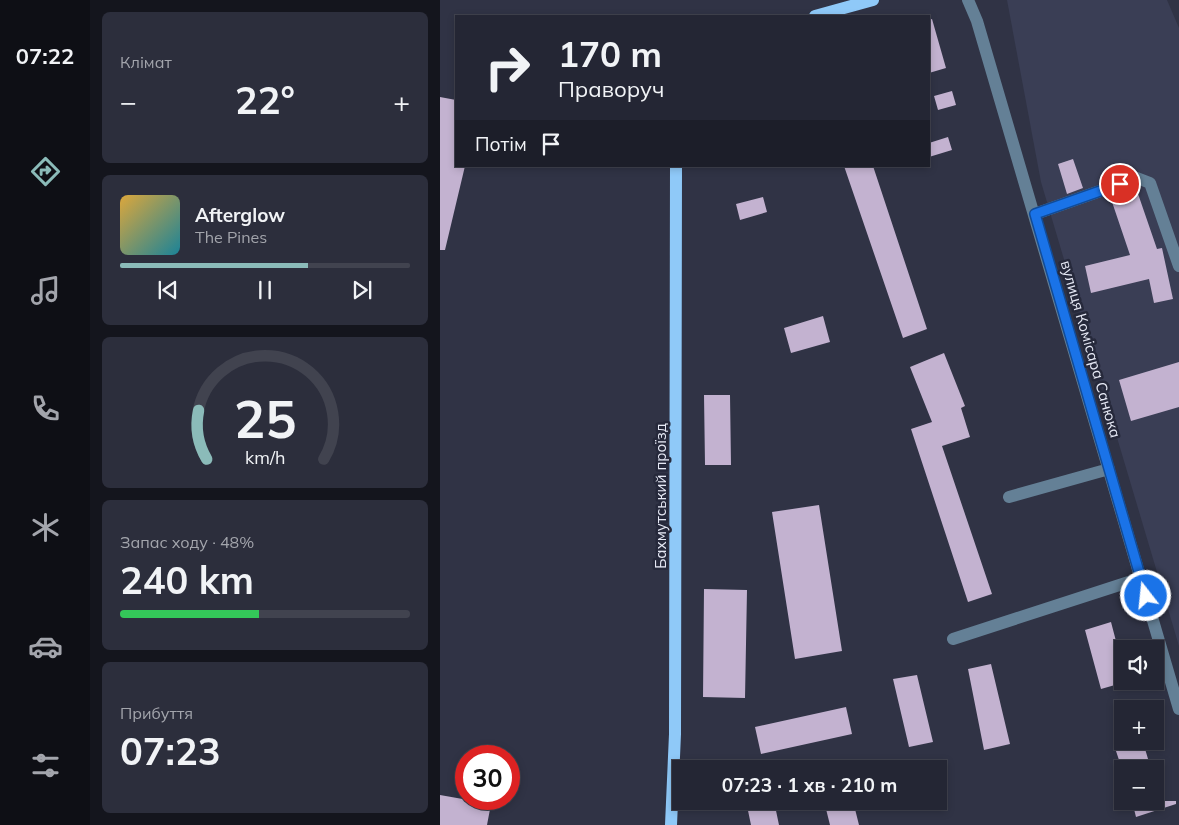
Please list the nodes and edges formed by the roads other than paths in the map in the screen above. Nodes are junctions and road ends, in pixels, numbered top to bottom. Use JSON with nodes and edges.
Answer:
{"nodes":[{"id":1,"x":873,"y":0,"type":"edge"},
{"id":2,"x":968,"y":0,"type":"edge"},
{"id":3,"x":819,"y":15,"type":"edge"},
{"id":4,"x":676,"y":167,"type":"edge"},
{"id":5,"x":1035,"y":214,"type":"junction"},
{"id":6,"x":1179,"y":266,"type":"edge"},
{"id":7,"x":1109,"y":468,"type":"junction"},
{"id":8,"x":1009,"y":497,"type":"dead end"},
{"id":9,"x":1141,"y":578,"type":"junction"},
{"id":10,"x":953,"y":639,"type":"dead end"},
{"id":11,"x":1179,"y":709,"type":"edge"},
{"id":12,"x":671,"y":825,"type":"edge"}],
"edges":[{"from":1,"to":3,"type":"main road"},
{"from":2,"to":5,"type":"street","name":"вулиця Комісара Санюка"},
{"from":4,"to":12,"type":"main road","name":"Бахмутський проїзд"},
{"from":5,"to":6,"type":"street"},
{"from":5,"to":7,"type":"street","name":"вулиця Комісара Санюка"},
{"from":7,"to":8,"type":"street"},
{"from":7,"to":9,"type":"street","name":"вулиця Комісара Санюка"},
{"from":9,"to":10,"type":"street"},
{"from":9,"to":11,"type":"street","name":"вулиця Комісара Санюка"}]}
